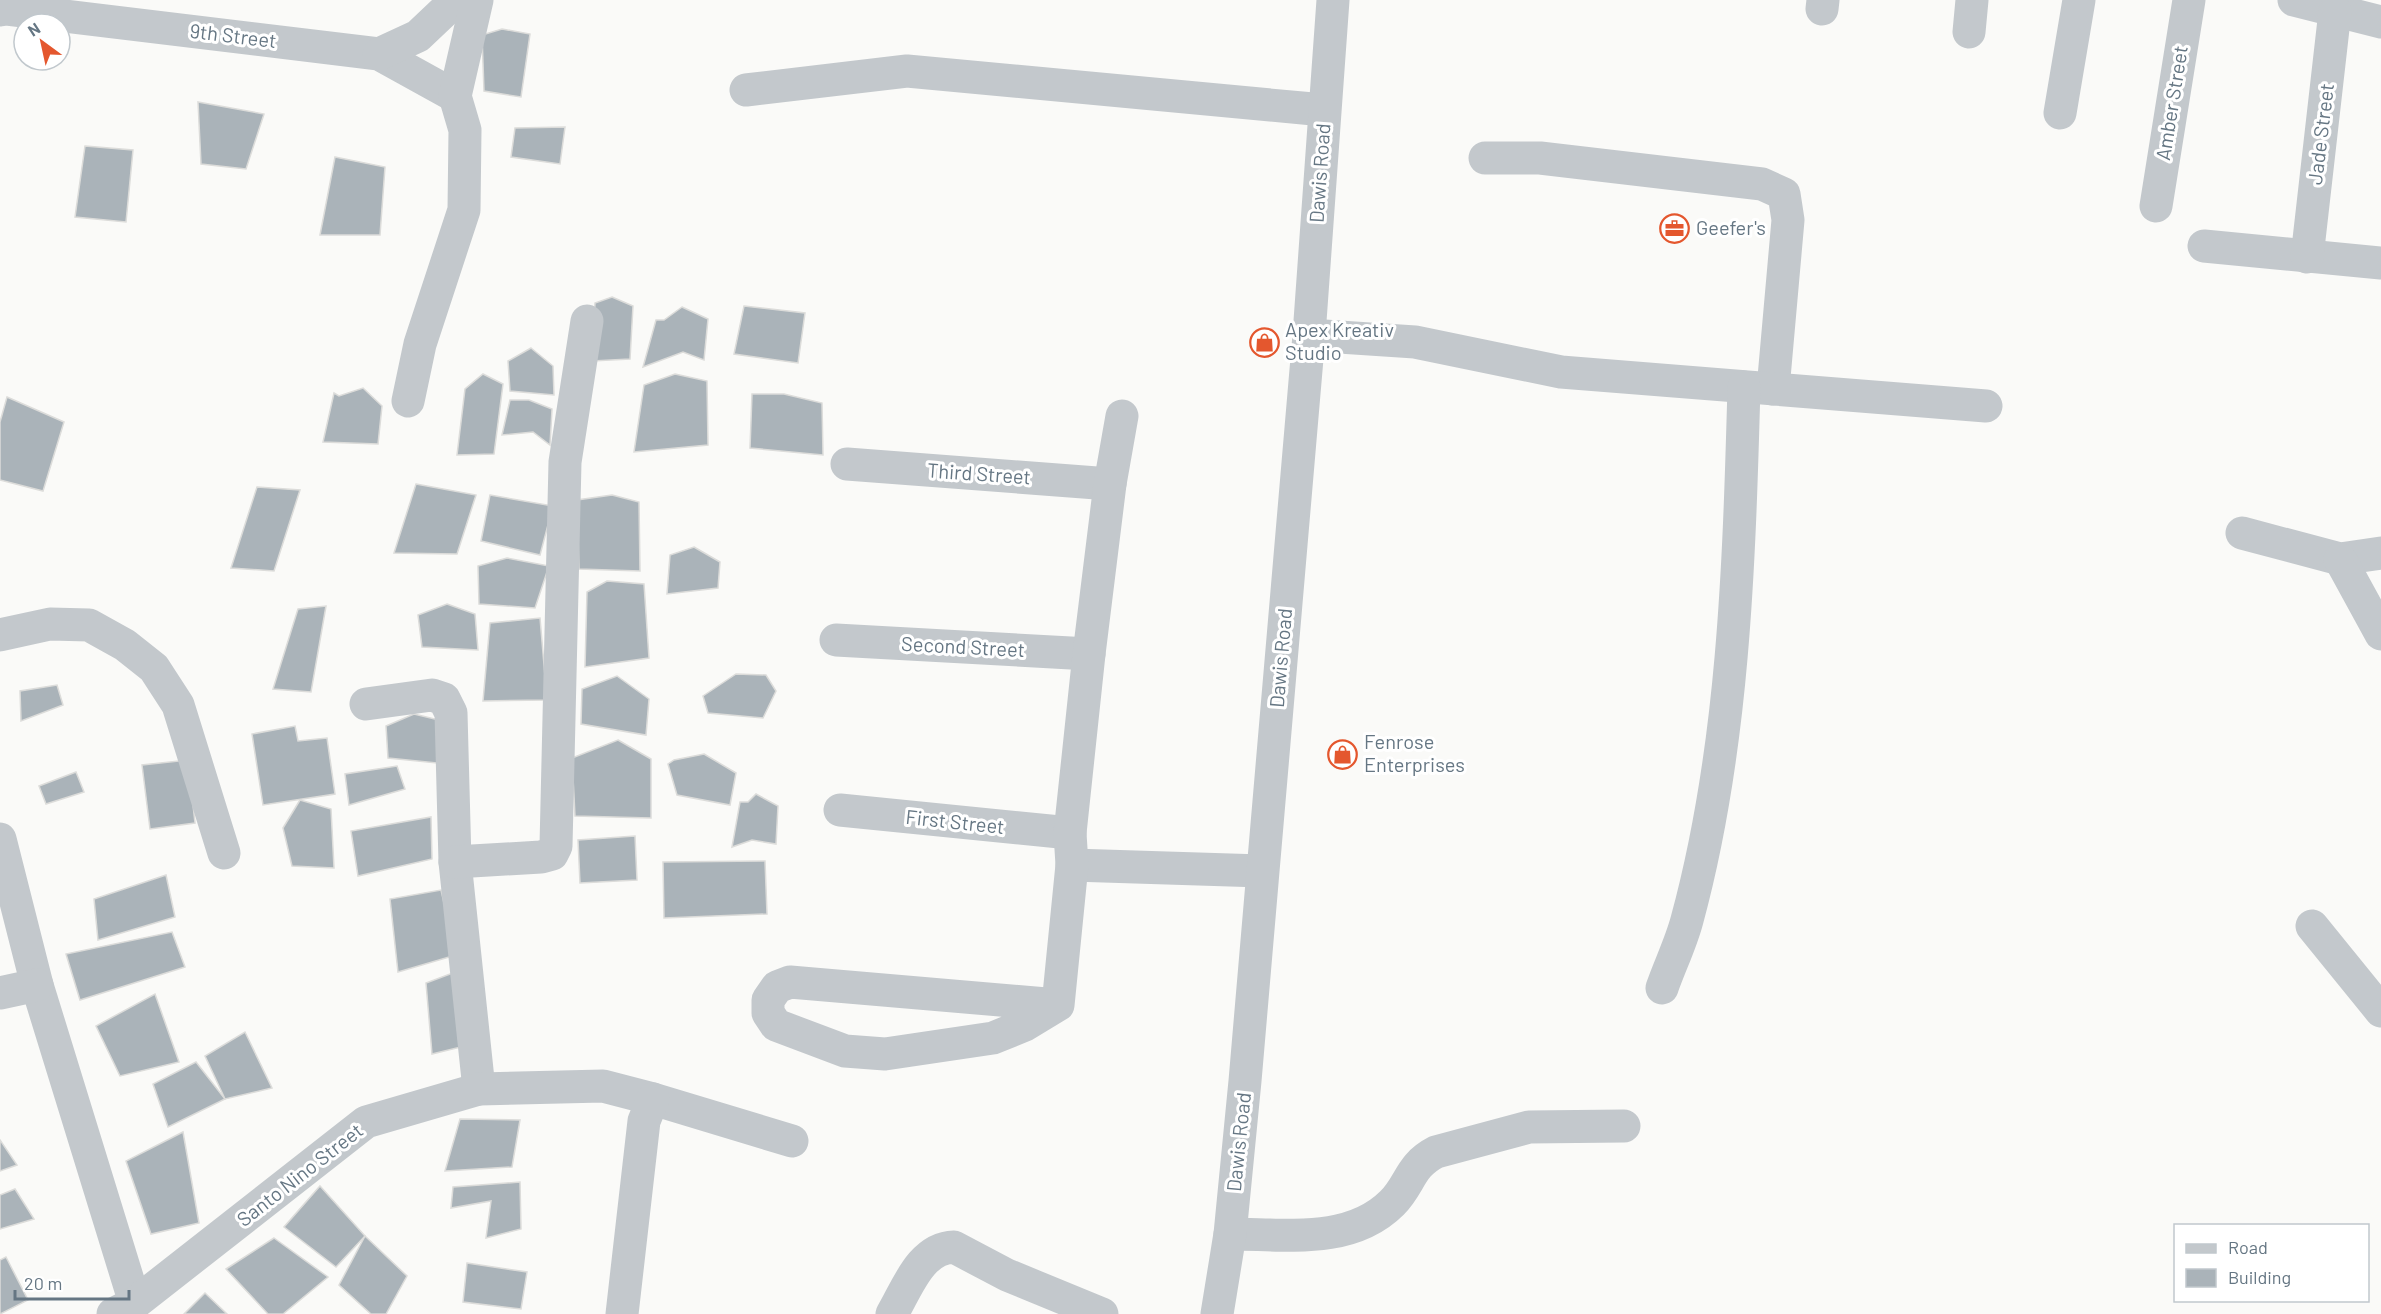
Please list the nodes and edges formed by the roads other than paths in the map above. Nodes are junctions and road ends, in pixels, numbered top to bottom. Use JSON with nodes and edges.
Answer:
{"nodes":[{"id":1,"x":456,"y":0,"type":"edge"},
{"id":2,"x":477,"y":0,"type":"edge"},
{"id":3,"x":1333,"y":0,"type":"edge"},
{"id":4,"x":1972,"y":0,"type":"edge"},
{"id":5,"x":2079,"y":0,"type":"edge"},
{"id":6,"x":2188,"y":0,"type":"edge"},
{"id":7,"x":2294,"y":0,"type":"edge"},
{"id":8,"x":0,"y":10,"type":"edge"},
{"id":9,"x":2335,"y":11,"type":"junction"},
{"id":10,"x":2381,"y":22,"type":"edge"},
{"id":11,"x":1969,"y":32,"type":"dead end"},
{"id":12,"x":379,"y":54,"type":"junction"},
{"id":13,"x":746,"y":90,"type":"dead end"},
{"id":14,"x":455,"y":96,"type":"junction"},
{"id":15,"x":1324,"y":110,"type":"junction"},
{"id":16,"x":2060,"y":113,"type":"dead end"},
{"id":17,"x":1485,"y":158,"type":"dead end"},
{"id":18,"x":2156,"y":206,"type":"dead end"},
{"id":19,"x":2204,"y":246,"type":"dead end"},
{"id":20,"x":2307,"y":257,"type":"junction"},
{"id":21,"x":2381,"y":263,"type":"edge"},
{"id":22,"x":587,"y":321,"type":"dead end"},
{"id":23,"x":1309,"y":335,"type":"junction"},
{"id":24,"x":1759,"y":388,"type":"junction"},
{"id":25,"x":408,"y":401,"type":"dead end"},
{"id":26,"x":1986,"y":406,"type":"dead end"},
{"id":27,"x":1122,"y":416,"type":"dead end"},
{"id":28,"x":847,"y":464,"type":"dead end"},
{"id":29,"x":1110,"y":484,"type":"junction"},
{"id":30,"x":2242,"y":533,"type":"dead end"},
{"id":31,"x":2381,"y":553,"type":"edge"},
{"id":32,"x":2340,"y":559,"type":"junction"},
{"id":33,"x":2381,"y":634,"type":"edge"},
{"id":34,"x":0,"y":635,"type":"edge"},
{"id":35,"x":836,"y":640,"type":"dead end"},
{"id":36,"x":1089,"y":654,"type":"junction"},
{"id":37,"x":366,"y":704,"type":"dead end"},
{"id":38,"x":840,"y":810,"type":"dead end"},
{"id":39,"x":0,"y":839,"type":"edge"},
{"id":40,"x":1071,"y":849,"type":"junction"},
{"id":41,"x":224,"y":853,"type":"dead end"},
{"id":42,"x":455,"y":862,"type":"junction"},
{"id":43,"x":1262,"y":871,"type":"junction"},
{"id":44,"x":2312,"y":926,"type":"dead end"},
{"id":45,"x":37,"y":985,"type":"junction"},
{"id":46,"x":1662,"y":988,"type":"dead end"},
{"id":47,"x":0,"y":993,"type":"edge"},
{"id":48,"x":1058,"y":1005,"type":"junction"},
{"id":49,"x":2381,"y":1011,"type":"edge"},
{"id":50,"x":479,"y":1089,"type":"junction"},
{"id":51,"x":653,"y":1099,"type":"junction"},
{"id":52,"x":1624,"y":1126,"type":"dead end"},
{"id":53,"x":792,"y":1141,"type":"dead end"},
{"id":54,"x":1230,"y":1234,"type":"junction"},
{"id":55,"x":124,"y":1308,"type":"edge"},
{"id":56,"x":622,"y":1314,"type":"edge"},
{"id":57,"x":892,"y":1314,"type":"edge"},
{"id":58,"x":1102,"y":1314,"type":"edge"},
{"id":59,"x":1217,"y":1314,"type":"edge"}],
"edges":[{"from":1,"to":12,"type":"street"},
{"from":2,"to":14,"type":"street"},
{"from":3,"to":15,"type":"street","name":"Dawis Road"},
{"from":4,"to":11,"type":"street"},
{"from":5,"to":16,"type":"street"},
{"from":6,"to":18,"type":"street","name":"Amber Street"},
{"from":7,"to":9,"type":"street"},
{"from":8,"to":12,"type":"street","name":"9th Street"},
{"from":9,"to":10,"type":"street"},
{"from":9,"to":20,"type":"street","name":"Jade Street"},
{"from":12,"to":14,"type":"street","name":"9th Street"},
{"from":13,"to":15,"type":"street"},
{"from":14,"to":25,"type":"street"},
{"from":15,"to":23,"type":"street","name":"Dawis Road"},
{"from":17,"to":24,"type":"street"},
{"from":19,"to":20,"type":"street"},
{"from":20,"to":21,"type":"street"},
{"from":22,"to":42,"type":"street"},
{"from":23,"to":24,"type":"street"},
{"from":23,"to":43,"type":"street","name":"Dawis Road"},
{"from":24,"to":26,"type":"street"},
{"from":24,"to":46,"type":"street"},
{"from":27,"to":29,"type":"street"},
{"from":28,"to":29,"type":"street","name":"Third Street"},
{"from":29,"to":36,"type":"street"},
{"from":30,"to":32,"type":"street"},
{"from":31,"to":32,"type":"street"},
{"from":32,"to":33,"type":"street"},
{"from":34,"to":41,"type":"street"},
{"from":35,"to":36,"type":"street","name":"Second Street"},
{"from":36,"to":40,"type":"street"},
{"from":37,"to":42,"type":"street"},
{"from":38,"to":40,"type":"street","name":"First Street"},
{"from":39,"to":45,"type":"street"},
{"from":40,"to":43,"type":"street","name":"First Street"},
{"from":40,"to":48,"type":"street"},
{"from":42,"to":50,"type":"street"},
{"from":43,"to":54,"type":"street","name":"Dawis Road"},
{"from":44,"to":49,"type":"street"},
{"from":45,"to":47,"type":"street"},
{"from":45,"to":55,"type":"street"},
{"from":48,"to":48,"type":"street"},
{"from":50,"to":51,"type":"street","name":"Santo Nino Street"},
{"from":50,"to":55,"type":"street","name":"Santo Nino Street"},
{"from":51,"to":53,"type":"street","name":"Santo Nino Street"},
{"from":51,"to":56,"type":"street"},
{"from":52,"to":54,"type":"street"},
{"from":54,"to":59,"type":"street","name":"Dawis Road"},
{"from":57,"to":58,"type":"street"}]}
